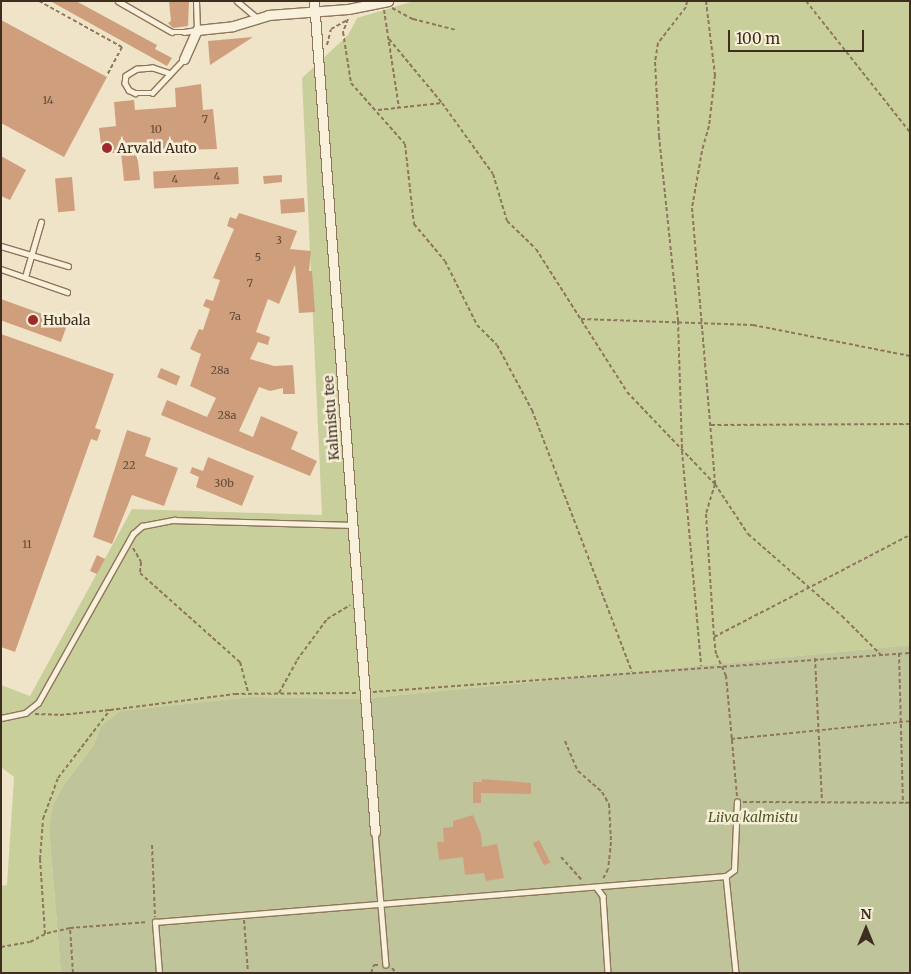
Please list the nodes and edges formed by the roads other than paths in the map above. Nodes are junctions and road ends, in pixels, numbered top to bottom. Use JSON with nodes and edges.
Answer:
{"nodes":[{"id":1,"x":118,"y":1,"type":"edge"},
{"id":2,"x":196,"y":1,"type":"edge"},
{"id":3,"x":237,"y":1,"type":"edge"},
{"id":4,"x":314,"y":1,"type":"edge"},
{"id":5,"x":385,"y":2,"type":"edge"},
{"id":6,"x":314,"y":13,"type":"junction"},
{"id":7,"x":258,"y":19,"type":"junction"},
{"id":8,"x":197,"y":30,"type":"junction"},
{"id":9,"x":184,"y":59,"type":"joint"},
{"id":10,"x":168,"y":73,"type":"junction"},
{"id":11,"x":41,"y":222,"type":"dead end"},
{"id":12,"x":1,"y":246,"type":"edge"},
{"id":13,"x":32,"y":255,"type":"junction"},
{"id":14,"x":68,"y":266,"type":"dead end"},
{"id":15,"x":1,"y":269,"type":"edge"},
{"id":16,"x":25,"y":277,"type":"junction"},
{"id":17,"x":67,"y":292,"type":"dead end"},
{"id":18,"x":352,"y":525,"type":"junction"},
{"id":19,"x":1,"y":718,"type":"edge"},
{"id":20,"x":737,"y":802,"type":"road end"},
{"id":21,"x":375,"y":832,"type":"joint"},
{"id":22,"x":726,"y":876,"type":"junction"},
{"id":23,"x":597,"y":888,"type":"junction"},
{"id":24,"x":381,"y":904,"type":"junction"},
{"id":25,"x":386,"y":965,"type":"road end"},
{"id":26,"x":159,"y":973,"type":"edge"},
{"id":27,"x":608,"y":973,"type":"edge"},
{"id":28,"x":736,"y":973,"type":"edge"}],
"edges":[{"from":1,"to":8,"type":"lane"},
{"from":2,"to":8,"type":"lane"},
{"from":3,"to":7,"type":"lane"},
{"from":4,"to":6,"type":"street","name":"Kalmistu tee"},
{"from":5,"to":6,"type":"street"},
{"from":6,"to":7,"type":"street"},
{"from":6,"to":18,"type":"street","name":"Kalmistu tee"},
{"from":7,"to":8,"type":"street"},
{"from":8,"to":9,"type":"street"},
{"from":9,"to":10,"type":"lane"},
{"from":10,"to":10,"type":"lane"},
{"from":11,"to":13,"type":"lane"},
{"from":12,"to":13,"type":"lane"},
{"from":13,"to":14,"type":"lane"},
{"from":13,"to":16,"type":"lane"},
{"from":15,"to":16,"type":"lane"},
{"from":16,"to":17,"type":"lane"},
{"from":18,"to":19,"type":"lane"},
{"from":18,"to":21,"type":"street","name":"Kalmistu tee"},
{"from":20,"to":22,"type":"lane"},
{"from":21,"to":24,"type":"lane"},
{"from":22,"to":23,"type":"lane"},
{"from":22,"to":28,"type":"lane"},
{"from":23,"to":24,"type":"lane"},
{"from":23,"to":27,"type":"lane"},
{"from":24,"to":25,"type":"lane"},
{"from":24,"to":26,"type":"lane"}]}
